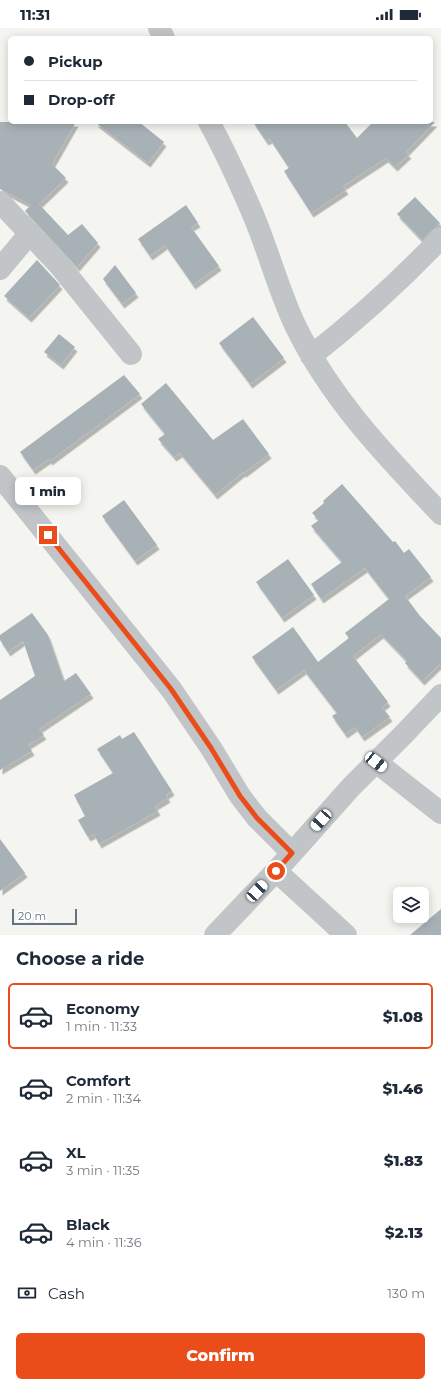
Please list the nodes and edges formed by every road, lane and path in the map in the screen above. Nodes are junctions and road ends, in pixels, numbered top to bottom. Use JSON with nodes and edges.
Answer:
{"nodes":[{"id":1,"x":210,"y":124,"type":"edge"},
{"id":2,"x":0,"y":202,"type":"edge"},
{"id":3,"x":30,"y":233,"type":"junction"},
{"id":4,"x":441,"y":238,"type":"edge"},
{"id":5,"x":0,"y":269,"type":"edge"},
{"id":6,"x":132,"y":354,"type":"dead end"},
{"id":7,"x":311,"y":356,"type":"junction"},
{"id":8,"x":0,"y":476,"type":"edge"},
{"id":9,"x":441,"y":514,"type":"edge"},
{"id":10,"x":441,"y":695,"type":"edge"},
{"id":11,"x":376,"y":762,"type":"junction"},
{"id":12,"x":441,"y":813,"type":"edge"},
{"id":13,"x":292,"y":853,"type":"junction"},
{"id":14,"x":276,"y":871,"type":"junction"},
{"id":15,"x":216,"y":935,"type":"edge"},
{"id":16,"x":346,"y":935,"type":"edge"}],
"edges":[{"from":1,"to":7,"type":"street"},
{"from":2,"to":3,"type":"street"},
{"from":3,"to":5,"type":"street"},
{"from":3,"to":6,"type":"street"},
{"from":4,"to":7,"type":"street"},
{"from":7,"to":9,"type":"street"},
{"from":8,"to":13,"type":"street"},
{"from":10,"to":11,"type":"street"},
{"from":11,"to":12,"type":"street"},
{"from":11,"to":13,"type":"street"},
{"from":13,"to":14,"type":"street"},
{"from":14,"to":15,"type":"street"},
{"from":14,"to":16,"type":"street"}]}
